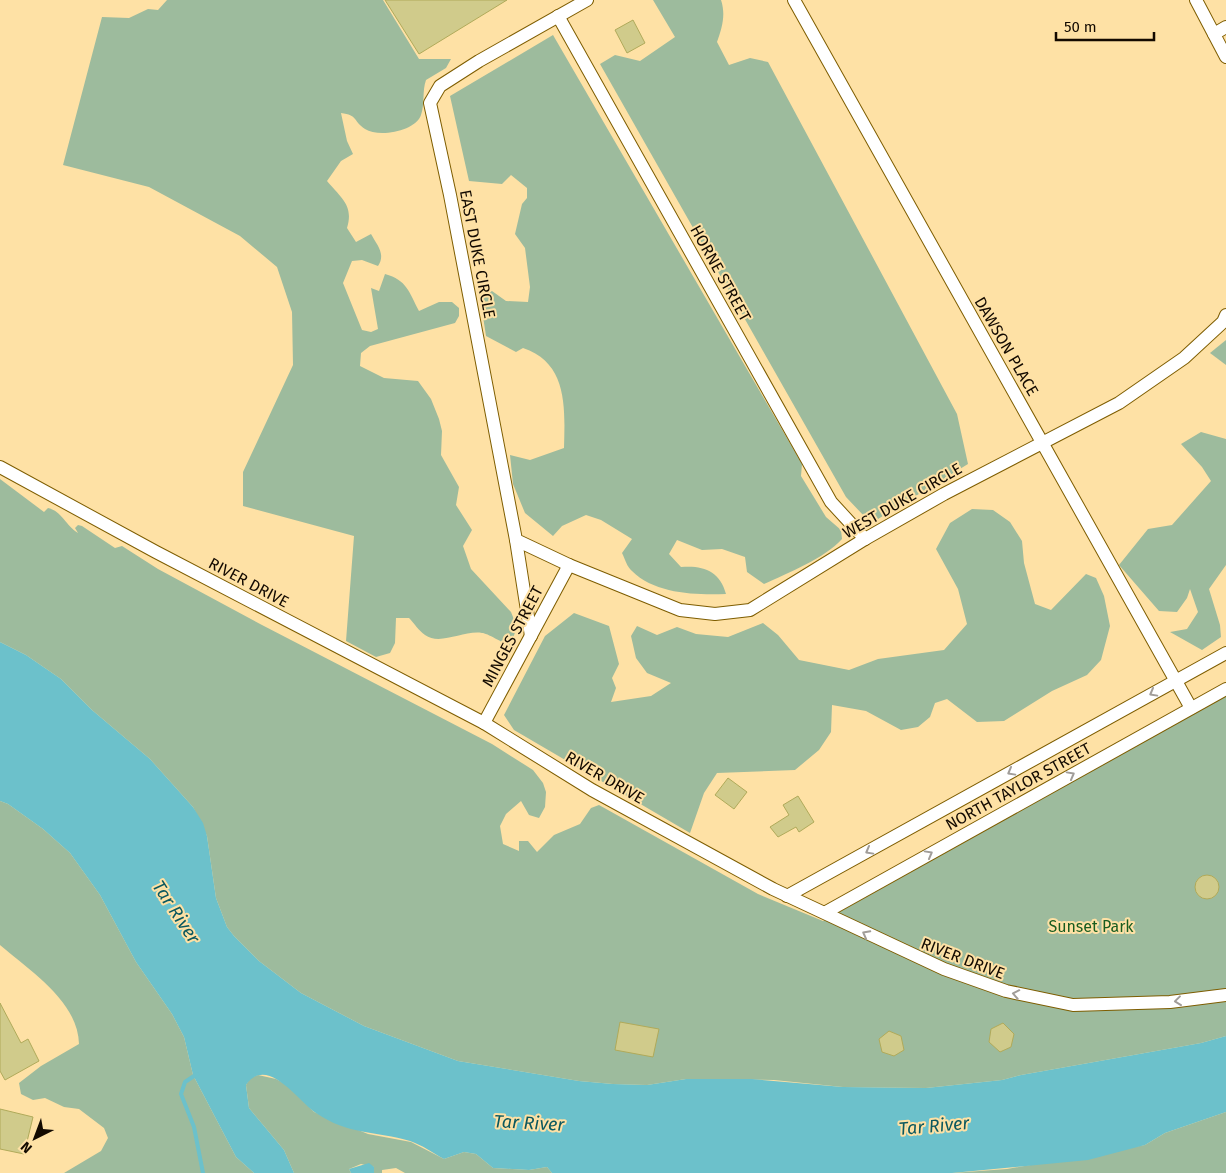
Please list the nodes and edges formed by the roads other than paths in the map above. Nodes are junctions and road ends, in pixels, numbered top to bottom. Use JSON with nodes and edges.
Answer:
{"nodes":[{"id":1,"x":586,"y":0,"type":"edge"},
{"id":2,"x":794,"y":0,"type":"edge"},
{"id":3,"x":1196,"y":0,"type":"edge"},
{"id":4,"x":558,"y":16,"type":"junction"},
{"id":5,"x":1226,"y":27,"type":"edge"},
{"id":6,"x":1214,"y":34,"type":"junction"},
{"id":7,"x":1226,"y":57,"type":"edge"},
{"id":8,"x":1226,"y":316,"type":"edge"},
{"id":9,"x":1042,"y":442,"type":"junction"},
{"id":10,"x":0,"y":467,"type":"edge"},
{"id":11,"x":865,"y":539,"type":"junction"},
{"id":12,"x":516,"y":540,"type":"junction"},
{"id":13,"x":569,"y":565,"type":"junction"},
{"id":14,"x":531,"y":636,"type":"junction"},
{"id":15,"x":1226,"y":653,"type":"edge"},
{"id":16,"x":1175,"y":682,"type":"junction"},
{"id":17,"x":1226,"y":688,"type":"edge"},
{"id":18,"x":1191,"y":708,"type":"junction"},
{"id":19,"x":484,"y":723,"type":"junction"},
{"id":20,"x":787,"y":896,"type":"junction"},
{"id":21,"x":826,"y":912,"type":"junction"},
{"id":22,"x":1226,"y":995,"type":"edge"}],
"edges":[{"from":1,"to":4,"type":"street","name":"EAST DUKE CIRCLE"},
{"from":2,"to":9,"type":"street","name":"DAWSON PLACE"},
{"from":3,"to":6,"type":"street"},
{"from":4,"to":11,"type":"street","name":"HORNE STREET"},
{"from":4,"to":12,"type":"street","name":"EAST DUKE CIRCLE"},
{"from":5,"to":6,"type":"street"},
{"from":6,"to":7,"type":"street"},
{"from":8,"to":9,"type":"street","name":"WEST DUKE CIRCLE"},
{"from":9,"to":11,"type":"street","name":"WEST DUKE CIRCLE"},
{"from":9,"to":16,"type":"street","name":"DAWSON PLACE"},
{"from":10,"to":19,"type":"street","name":"RIVER DRIVE"},
{"from":11,"to":13,"type":"street","name":"WEST DUKE CIRCLE"},
{"from":12,"to":13,"type":"street"},
{"from":12,"to":14,"type":"street","name":"EAST DUKE CIRCLE"},
{"from":13,"to":14,"type":"street","name":"MINGES STREET"},
{"from":14,"to":19,"type":"street","name":"MINGES STREET"},
{"from":15,"to":16,"type":"street"},
{"from":16,"to":18,"type":"street","name":"DAWSON PLACE"},
{"from":16,"to":20,"type":"street","one_way":true},
{"from":17,"to":18,"type":"street","name":"NORTH TAYLOR STREET"},
{"from":21,"to":18,"type":"street","name":"NORTH TAYLOR STREET","one_way":true},
{"from":19,"to":20,"type":"street","name":"RIVER DRIVE"},
{"from":20,"to":21,"type":"street","name":"RIVER DRIVE"},
{"from":22,"to":21,"type":"street","name":"RIVER DRIVE","one_way":true}]}
